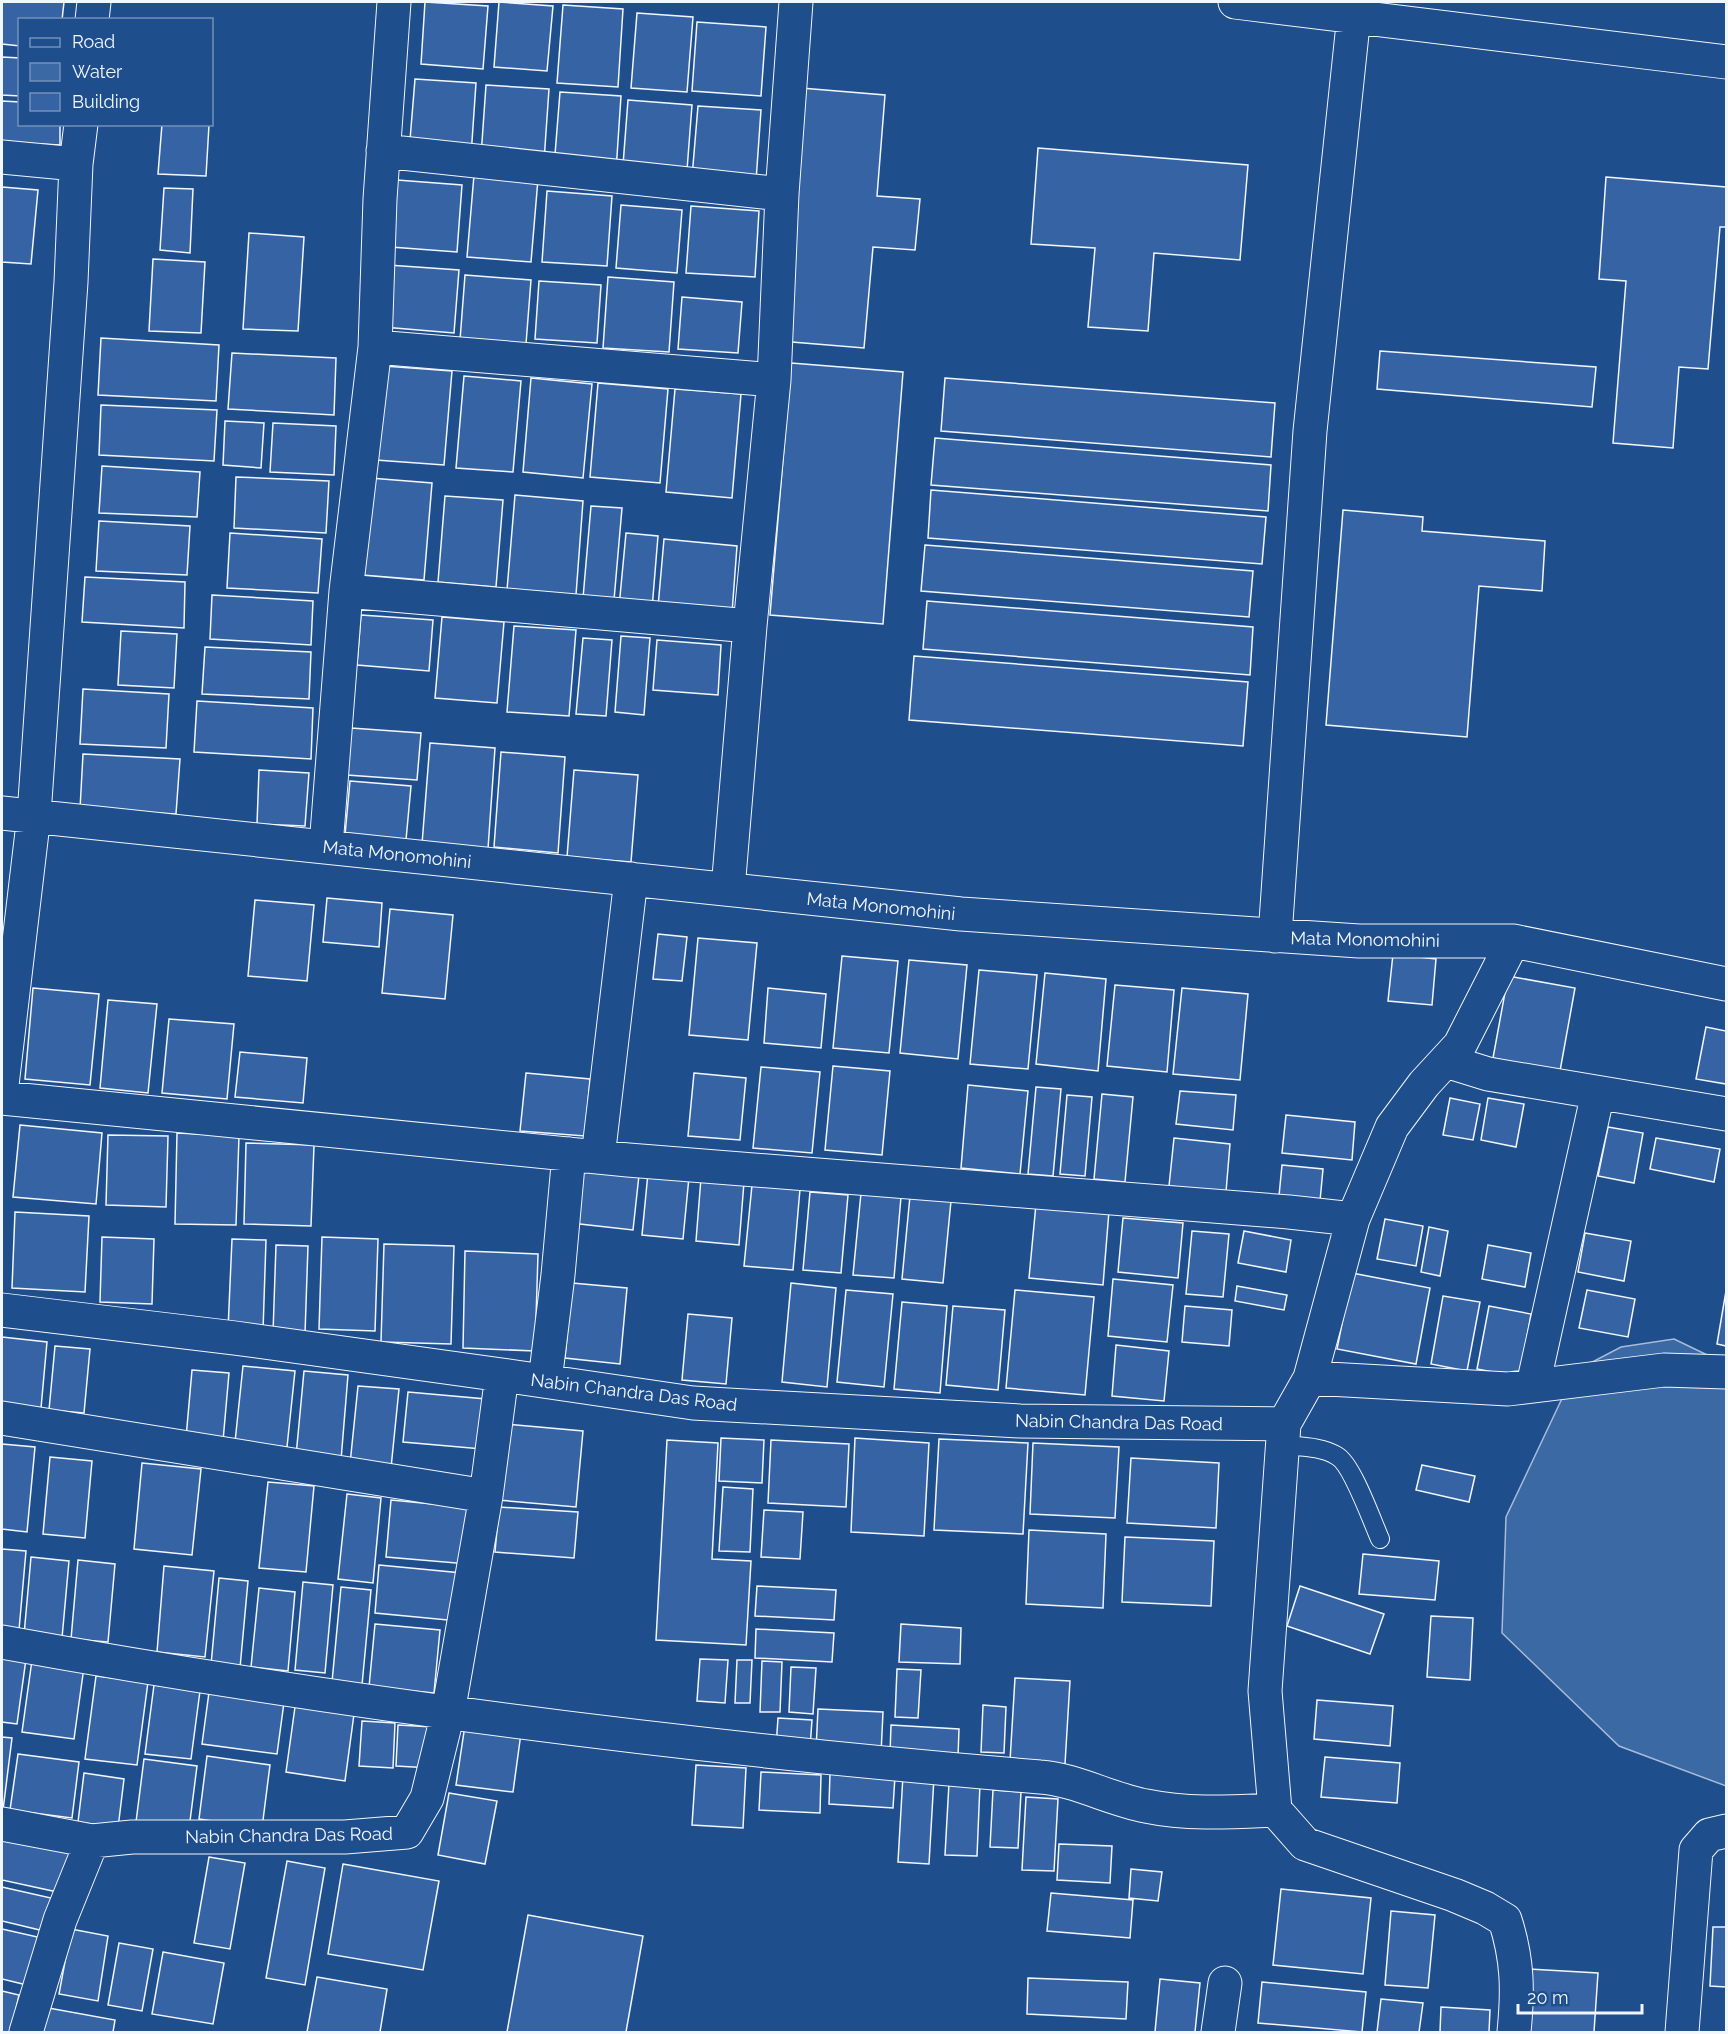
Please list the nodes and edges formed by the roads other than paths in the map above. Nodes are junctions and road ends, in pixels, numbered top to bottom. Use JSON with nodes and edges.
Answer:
{"nodes":[{"id":1,"x":94,"y":2,"type":"edge"},
{"id":2,"x":394,"y":2,"type":"edge"},
{"id":3,"x":796,"y":2,"type":"edge"},
{"id":4,"x":1235,"y":2,"type":"edge"},
{"id":5,"x":1354,"y":15,"type":"junction"},
{"id":6,"x":92,"y":18,"type":"edge"},
{"id":7,"x":1726,"y":62,"type":"edge"},
{"id":8,"x":81,"y":126,"type":"edge"},
{"id":9,"x":383,"y":151,"type":"junction"},
{"id":10,"x":2,"y":157,"type":"edge"},
{"id":11,"x":76,"y":164,"type":"junction"},
{"id":12,"x":782,"y":194,"type":"junction"},
{"id":13,"x":375,"y":346,"type":"junction"},
{"id":14,"x":774,"y":380,"type":"junction"},
{"id":15,"x":346,"y":591,"type":"junction"},
{"id":16,"x":750,"y":626,"type":"junction"},
{"id":17,"x":2,"y":813,"type":"edge"},
{"id":18,"x":34,"y":815,"type":"junction"},
{"id":19,"x":326,"y":846,"type":"junction"},
{"id":20,"x":632,"y":879,"type":"junction"},
{"id":21,"x":728,"y":889,"type":"junction"},
{"id":22,"x":1275,"y":936,"type":"junction"},
{"id":23,"x":1513,"y":940,"type":"junction"},
{"id":24,"x":1726,"y":984,"type":"edge"},
{"id":25,"x":1446,"y":1061,"type":"junction"},
{"id":26,"x":2,"y":1085,"type":"edge"},
{"id":27,"x":1598,"y":1093,"type":"junction"},
{"id":28,"x":2,"y":1098,"type":"edge"},
{"id":29,"x":1726,"y":1114,"type":"edge"},
{"id":30,"x":583,"y":1156,"type":"junction"},
{"id":31,"x":1353,"y":1219,"type":"junction"},
{"id":32,"x":2,"y":1310,"type":"edge"},
{"id":33,"x":1726,"y":1372,"type":"edge"},
{"id":34,"x":502,"y":1376,"type":"junction"},
{"id":35,"x":1310,"y":1378,"type":"junction"},
{"id":36,"x":546,"y":1381,"type":"junction"},
{"id":37,"x":1533,"y":1385,"type":"junction"},
{"id":38,"x":2,"y":1418,"type":"edge"},
{"id":39,"x":1283,"y":1435,"type":"junction"},
{"id":40,"x":486,"y":1496,"type":"junction"},
{"id":41,"x":1380,"y":1539,"type":"dead end"},
{"id":42,"x":2,"y":1642,"type":"edge"},
{"id":43,"x":448,"y":1713,"type":"junction"},
{"id":44,"x":1275,"y":1810,"type":"junction"},
{"id":45,"x":2,"y":1824,"type":"edge"},
{"id":46,"x":1726,"y":1831,"type":"edge"},
{"id":47,"x":92,"y":1841,"type":"junction"},
{"id":48,"x":1225,"y":1983,"type":"dead end"},
{"id":49,"x":26,"y":2032,"type":"edge"},
{"id":50,"x":1218,"y":2032,"type":"edge"},
{"id":51,"x":1514,"y":2032,"type":"edge"},
{"id":52,"x":1682,"y":2032,"type":"edge"}],
"edges":[{"from":1,"to":6,"type":"street"},
{"from":2,"to":9,"type":"street"},
{"from":3,"to":12,"type":"street"},
{"from":4,"to":5,"type":"street"},
{"from":5,"to":7,"type":"street"},
{"from":5,"to":22,"type":"street"},
{"from":8,"to":11,"type":"street"},
{"from":9,"to":12,"type":"street"},
{"from":9,"to":13,"type":"street"},
{"from":10,"to":11,"type":"street"},
{"from":11,"to":18,"type":"street"},
{"from":12,"to":14,"type":"street"},
{"from":13,"to":14,"type":"street"},
{"from":13,"to":15,"type":"street"},
{"from":14,"to":16,"type":"street"},
{"from":15,"to":16,"type":"street"},
{"from":15,"to":19,"type":"street"},
{"from":16,"to":21,"type":"street"},
{"from":17,"to":18,"type":"street","name":"Mata Monomohini"},
{"from":18,"to":19,"type":"street","name":"Mata Monomohini"},
{"from":18,"to":26,"type":"street"},
{"from":19,"to":20,"type":"street","name":"Mata Monomohini"},
{"from":20,"to":21,"type":"street","name":"Mata Monomohini"},
{"from":20,"to":30,"type":"street"},
{"from":21,"to":22,"type":"street","name":"Mata Monomohini"},
{"from":22,"to":23,"type":"street","name":"Mata Monomohini"},
{"from":23,"to":24,"type":"street","name":"Mata Monomohini"},
{"from":23,"to":25,"type":"street"},
{"from":25,"to":27,"type":"street"},
{"from":25,"to":31,"type":"street"},
{"from":27,"to":29,"type":"street"},
{"from":27,"to":37,"type":"street"},
{"from":28,"to":30,"type":"street"},
{"from":30,"to":31,"type":"street"},
{"from":30,"to":36,"type":"street"},
{"from":31,"to":35,"type":"street"},
{"from":32,"to":34,"type":"street"},
{"from":33,"to":37,"type":"street"},
{"from":34,"to":36,"type":"street","name":"Nabin Chandra Das Road"},
{"from":34,"to":40,"type":"street","name":"Nabin Chandra Das Road"},
{"from":35,"to":37,"type":"street"},
{"from":35,"to":39,"type":"street"},
{"from":36,"to":39,"type":"street","name":"Nabin Chandra Das Road"},
{"from":38,"to":40,"type":"street"},
{"from":39,"to":41,"type":"lane"},
{"from":39,"to":44,"type":"street"},
{"from":40,"to":43,"type":"street","name":"Nabin Chandra Das Road"},
{"from":42,"to":43,"type":"street"},
{"from":43,"to":44,"type":"street"},
{"from":43,"to":47,"type":"street","name":"Nabin Chandra Das Road"},
{"from":44,"to":51,"type":"street"},
{"from":45,"to":47,"type":"street"},
{"from":46,"to":52,"type":"street"},
{"from":47,"to":49,"type":"street"},
{"from":48,"to":50,"type":"street"}]}
